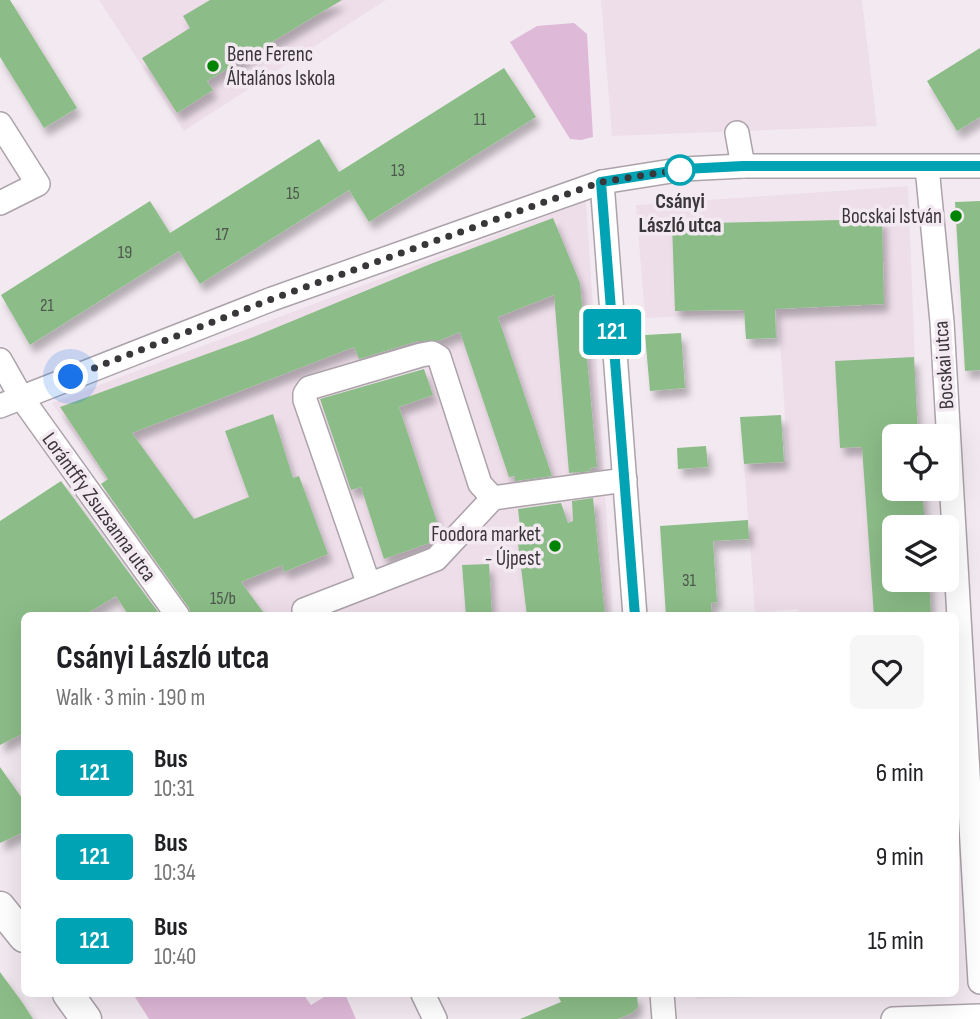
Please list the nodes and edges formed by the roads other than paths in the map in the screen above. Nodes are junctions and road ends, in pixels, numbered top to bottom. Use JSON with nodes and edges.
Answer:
{"nodes":[{"id":1,"x":0,"y":124,"type":"edge"},
{"id":2,"x":737,"y":132,"type":"dead end"},
{"id":3,"x":743,"y":166,"type":"junction"},
{"id":4,"x":980,"y":166,"type":"edge"},
{"id":5,"x":926,"y":167,"type":"junction"},
{"id":6,"x":601,"y":182,"type":"junction"},
{"id":7,"x":0,"y":203,"type":"edge"},
{"id":8,"x":0,"y":360,"type":"edge"},
{"id":9,"x":10,"y":402,"type":"edge"},
{"id":10,"x":625,"y":480,"type":"junction"},
{"id":11,"x":493,"y":498,"type":"junction"},
{"id":12,"x":369,"y":585,"type":"junction"},
{"id":13,"x":304,"y":610,"type":"dead end"},
{"id":14,"x":175,"y":612,"type":"edge"},
{"id":15,"x":635,"y":612,"type":"edge"},
{"id":16,"x":959,"y":612,"type":"edge"},
{"id":17,"x":959,"y":617,"type":"edge"},
{"id":18,"x":0,"y":907,"type":"edge"},
{"id":19,"x":21,"y":933,"type":"edge"},
{"id":20,"x":980,"y":982,"type":"edge"},
{"id":21,"x":70,"y":997,"type":"edge"},
{"id":22,"x":424,"y":997,"type":"edge"},
{"id":23,"x":662,"y":997,"type":"edge"},
{"id":24,"x":980,"y":1016,"type":"edge"},
{"id":25,"x":86,"y":1019,"type":"edge"},
{"id":26,"x":435,"y":1019,"type":"edge"},
{"id":27,"x":664,"y":1019,"type":"edge"},
{"id":28,"x":892,"y":1019,"type":"edge"}],
"edges":[{"from":1,"to":7,"type":"street"},
{"from":2,"to":3,"type":"street"},
{"from":3,"to":5,"type":"street"},
{"from":3,"to":6,"type":"street"},
{"from":4,"to":5,"type":"street"},
{"from":5,"to":16,"type":"street","name":"Bocskai utca"},
{"from":6,"to":9,"type":"street"},
{"from":6,"to":10,"type":"street"},
{"from":8,"to":9,"type":"street","name":"Lorántffy Zsuzsanna utca"},
{"from":9,"to":14,"type":"street","name":"Lorántffy Zsuzsanna utca"},
{"from":10,"to":11,"type":"street"},
{"from":10,"to":15,"type":"street"},
{"from":11,"to":12,"type":"street"},
{"from":11,"to":12,"type":"street"},
{"from":12,"to":13,"type":"street"},
{"from":17,"to":20,"type":"street","name":"Bocskai utca"},
{"from":18,"to":19,"type":"main road"},
{"from":21,"to":25,"type":"main road"},
{"from":22,"to":26,"type":"street"},
{"from":23,"to":27,"type":"street"},
{"from":24,"to":28,"type":"street"}]}
